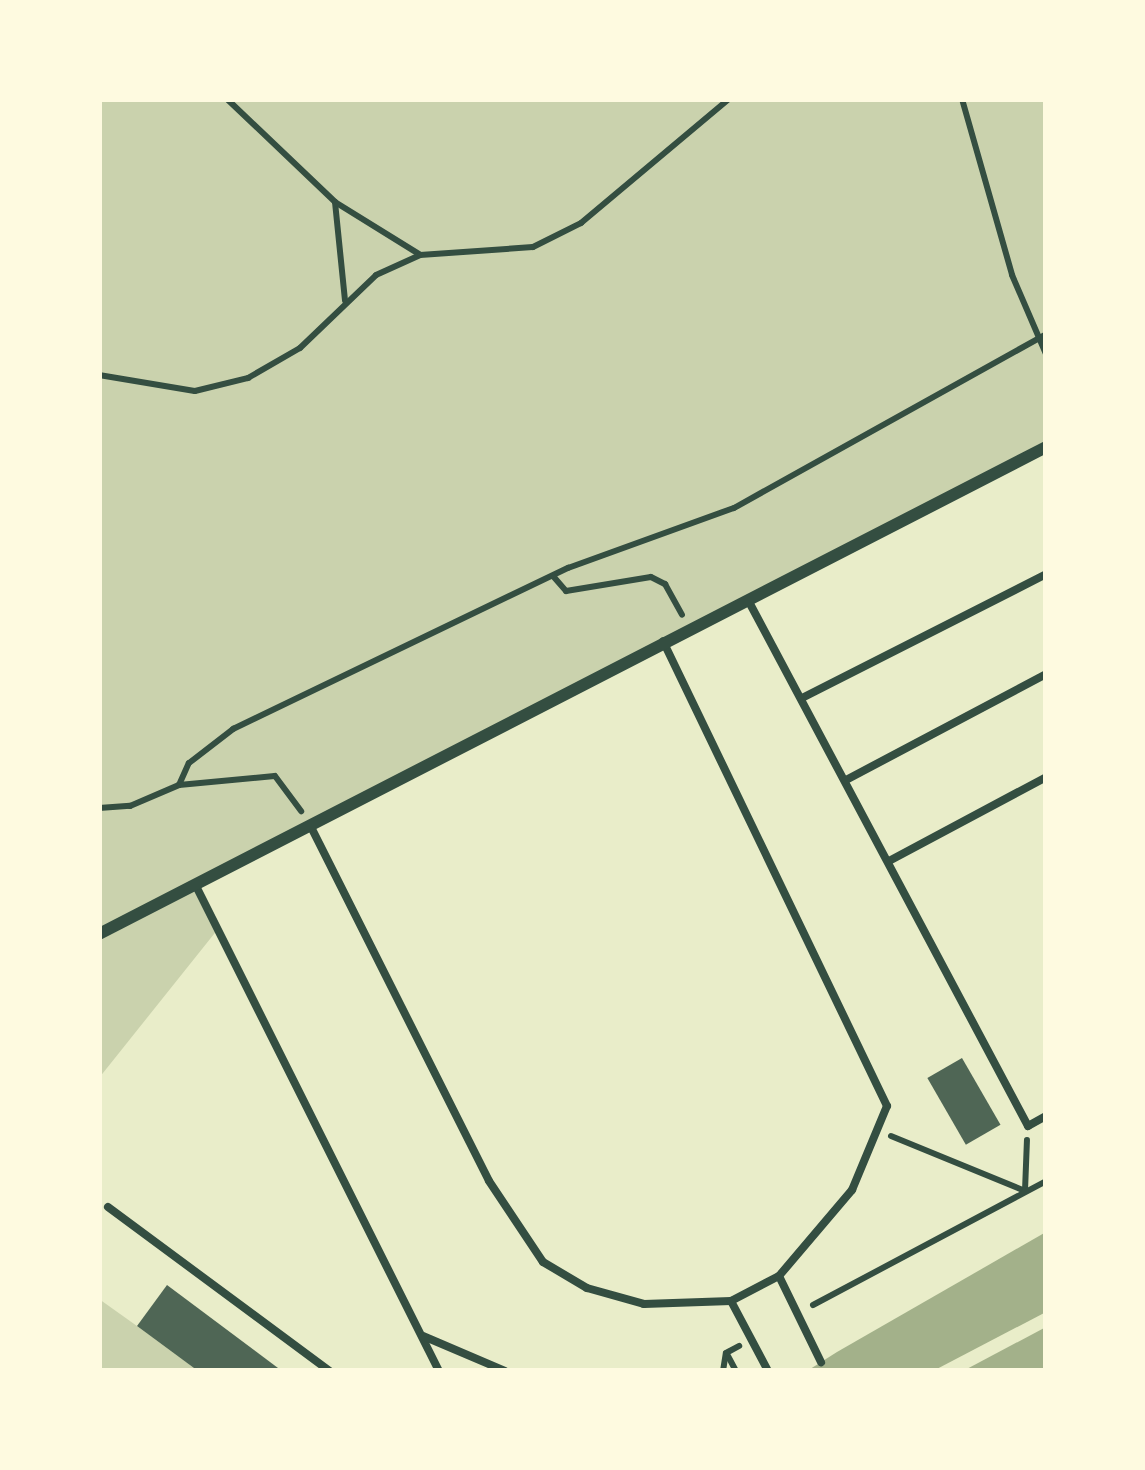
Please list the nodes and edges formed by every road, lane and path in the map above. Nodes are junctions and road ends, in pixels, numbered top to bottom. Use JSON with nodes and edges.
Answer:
{"nodes":[{"id":1,"x":227,"y":99,"type":"edge"},
{"id":2,"x":729,"y":99,"type":"edge"},
{"id":3,"x":962,"y":99,"type":"edge"},
{"id":4,"x":335,"y":202,"type":"junction"},
{"id":5,"x":420,"y":255,"type":"junction"},
{"id":6,"x":345,"y":299,"type":"junction"},
{"id":7,"x":1046,"y":334,"type":"edge"},
{"id":8,"x":1036,"y":336,"type":"junction"},
{"id":9,"x":1046,"y":354,"type":"edge"},
{"id":10,"x":99,"y":375,"type":"edge"},
{"id":11,"x":1046,"y":447,"type":"edge"},
{"id":12,"x":1046,"y":574,"type":"edge"},
{"id":13,"x":553,"y":576,"type":"junction"},
{"id":14,"x":747,"y":599,"type":"junction"},
{"id":15,"x":689,"y":629,"type":"junction"},
{"id":16,"x":663,"y":641,"type":"junction"},
{"id":17,"x":1046,"y":674,"type":"edge"},
{"id":18,"x":802,"y":698,"type":"junction"},
{"id":19,"x":1046,"y":777,"type":"edge"},
{"id":20,"x":845,"y":780,"type":"junction"},
{"id":21,"x":179,"y":784,"type":"junction"},
{"id":22,"x":99,"y":808,"type":"edge"},
{"id":23,"x":310,"y":824,"type":"junction"},
{"id":24,"x":889,"y":862,"type":"junction"},
{"id":25,"x":195,"y":883,"type":"junction"},
{"id":26,"x":99,"y":934,"type":"edge"},
{"id":27,"x":1046,"y":1116,"type":"edge"},
{"id":28,"x":1028,"y":1126,"type":"junction"},
{"id":29,"x":877,"y":1130,"type":"junction"},
{"id":30,"x":1046,"y":1180,"type":"edge"},
{"id":31,"x":1025,"y":1191,"type":"junction"},
{"id":32,"x":1031,"y":1201,"type":"dead end"},
{"id":33,"x":108,"y":1208,"type":"dead end"},
{"id":34,"x":778,"y":1276,"type":"junction"},
{"id":35,"x":731,"y":1301,"type":"junction"},
{"id":36,"x":798,"y":1313,"type":"junction"},
{"id":37,"x":422,"y":1335,"type":"junction"},
{"id":38,"x":752,"y":1339,"type":"junction"},
{"id":39,"x":726,"y":1353,"type":"junction"},
{"id":40,"x":821,"y":1361,"type":"dead end"},
{"id":41,"x":330,"y":1371,"type":"edge"},
{"id":42,"x":439,"y":1371,"type":"edge"},
{"id":43,"x":505,"y":1371,"type":"edge"},
{"id":44,"x":723,"y":1371,"type":"edge"},
{"id":45,"x":736,"y":1371,"type":"edge"},
{"id":46,"x":768,"y":1371,"type":"edge"}],
"edges":[{"from":1,"to":4,"type":"path"},
{"from":2,"to":5,"type":"path"},
{"from":3,"to":8,"type":"path"},
{"from":4,"to":5,"type":"path"},
{"from":4,"to":6,"type":"path"},
{"from":5,"to":6,"type":"path"},
{"from":6,"to":10,"type":"path"},
{"from":7,"to":8,"type":"path"},
{"from":8,"to":9,"type":"path"},
{"from":8,"to":13,"type":"path"},
{"from":11,"to":14,"type":"street"},
{"from":12,"to":18,"type":"lane"},
{"from":13,"to":15,"type":"path"},
{"from":13,"to":21,"type":"path"},
{"from":14,"to":15,"type":"street"},
{"from":14,"to":18,"type":"lane"},
{"from":15,"to":16,"type":"street"},
{"from":16,"to":23,"type":"street"},
{"from":16,"to":29,"type":"lane"},
{"from":17,"to":20,"type":"lane"},
{"from":18,"to":20,"type":"lane"},
{"from":19,"to":24,"type":"lane"},
{"from":20,"to":24,"type":"lane"},
{"from":21,"to":22,"type":"path"},
{"from":21,"to":23,"type":"path"},
{"from":23,"to":25,"type":"street"},
{"from":23,"to":35,"type":"lane"},
{"from":24,"to":28,"type":"lane"},
{"from":25,"to":26,"type":"street"},
{"from":25,"to":37,"type":"lane"},
{"from":27,"to":28,"type":"lane"},
{"from":28,"to":31,"type":"path"},
{"from":29,"to":31,"type":"path"},
{"from":29,"to":34,"type":"lane"},
{"from":30,"to":31,"type":"path"},
{"from":31,"to":32,"type":"path"},
{"from":31,"to":36,"type":"path"},
{"from":33,"to":41,"type":"lane"},
{"from":34,"to":35,"type":"lane"},
{"from":34,"to":36,"type":"lane"},
{"from":35,"to":38,"type":"lane"},
{"from":36,"to":40,"type":"lane"},
{"from":37,"to":42,"type":"lane"},
{"from":37,"to":43,"type":"lane"},
{"from":38,"to":39,"type":"path"},
{"from":38,"to":46,"type":"lane"},
{"from":39,"to":44,"type":"path"},
{"from":39,"to":45,"type":"path"}]}
